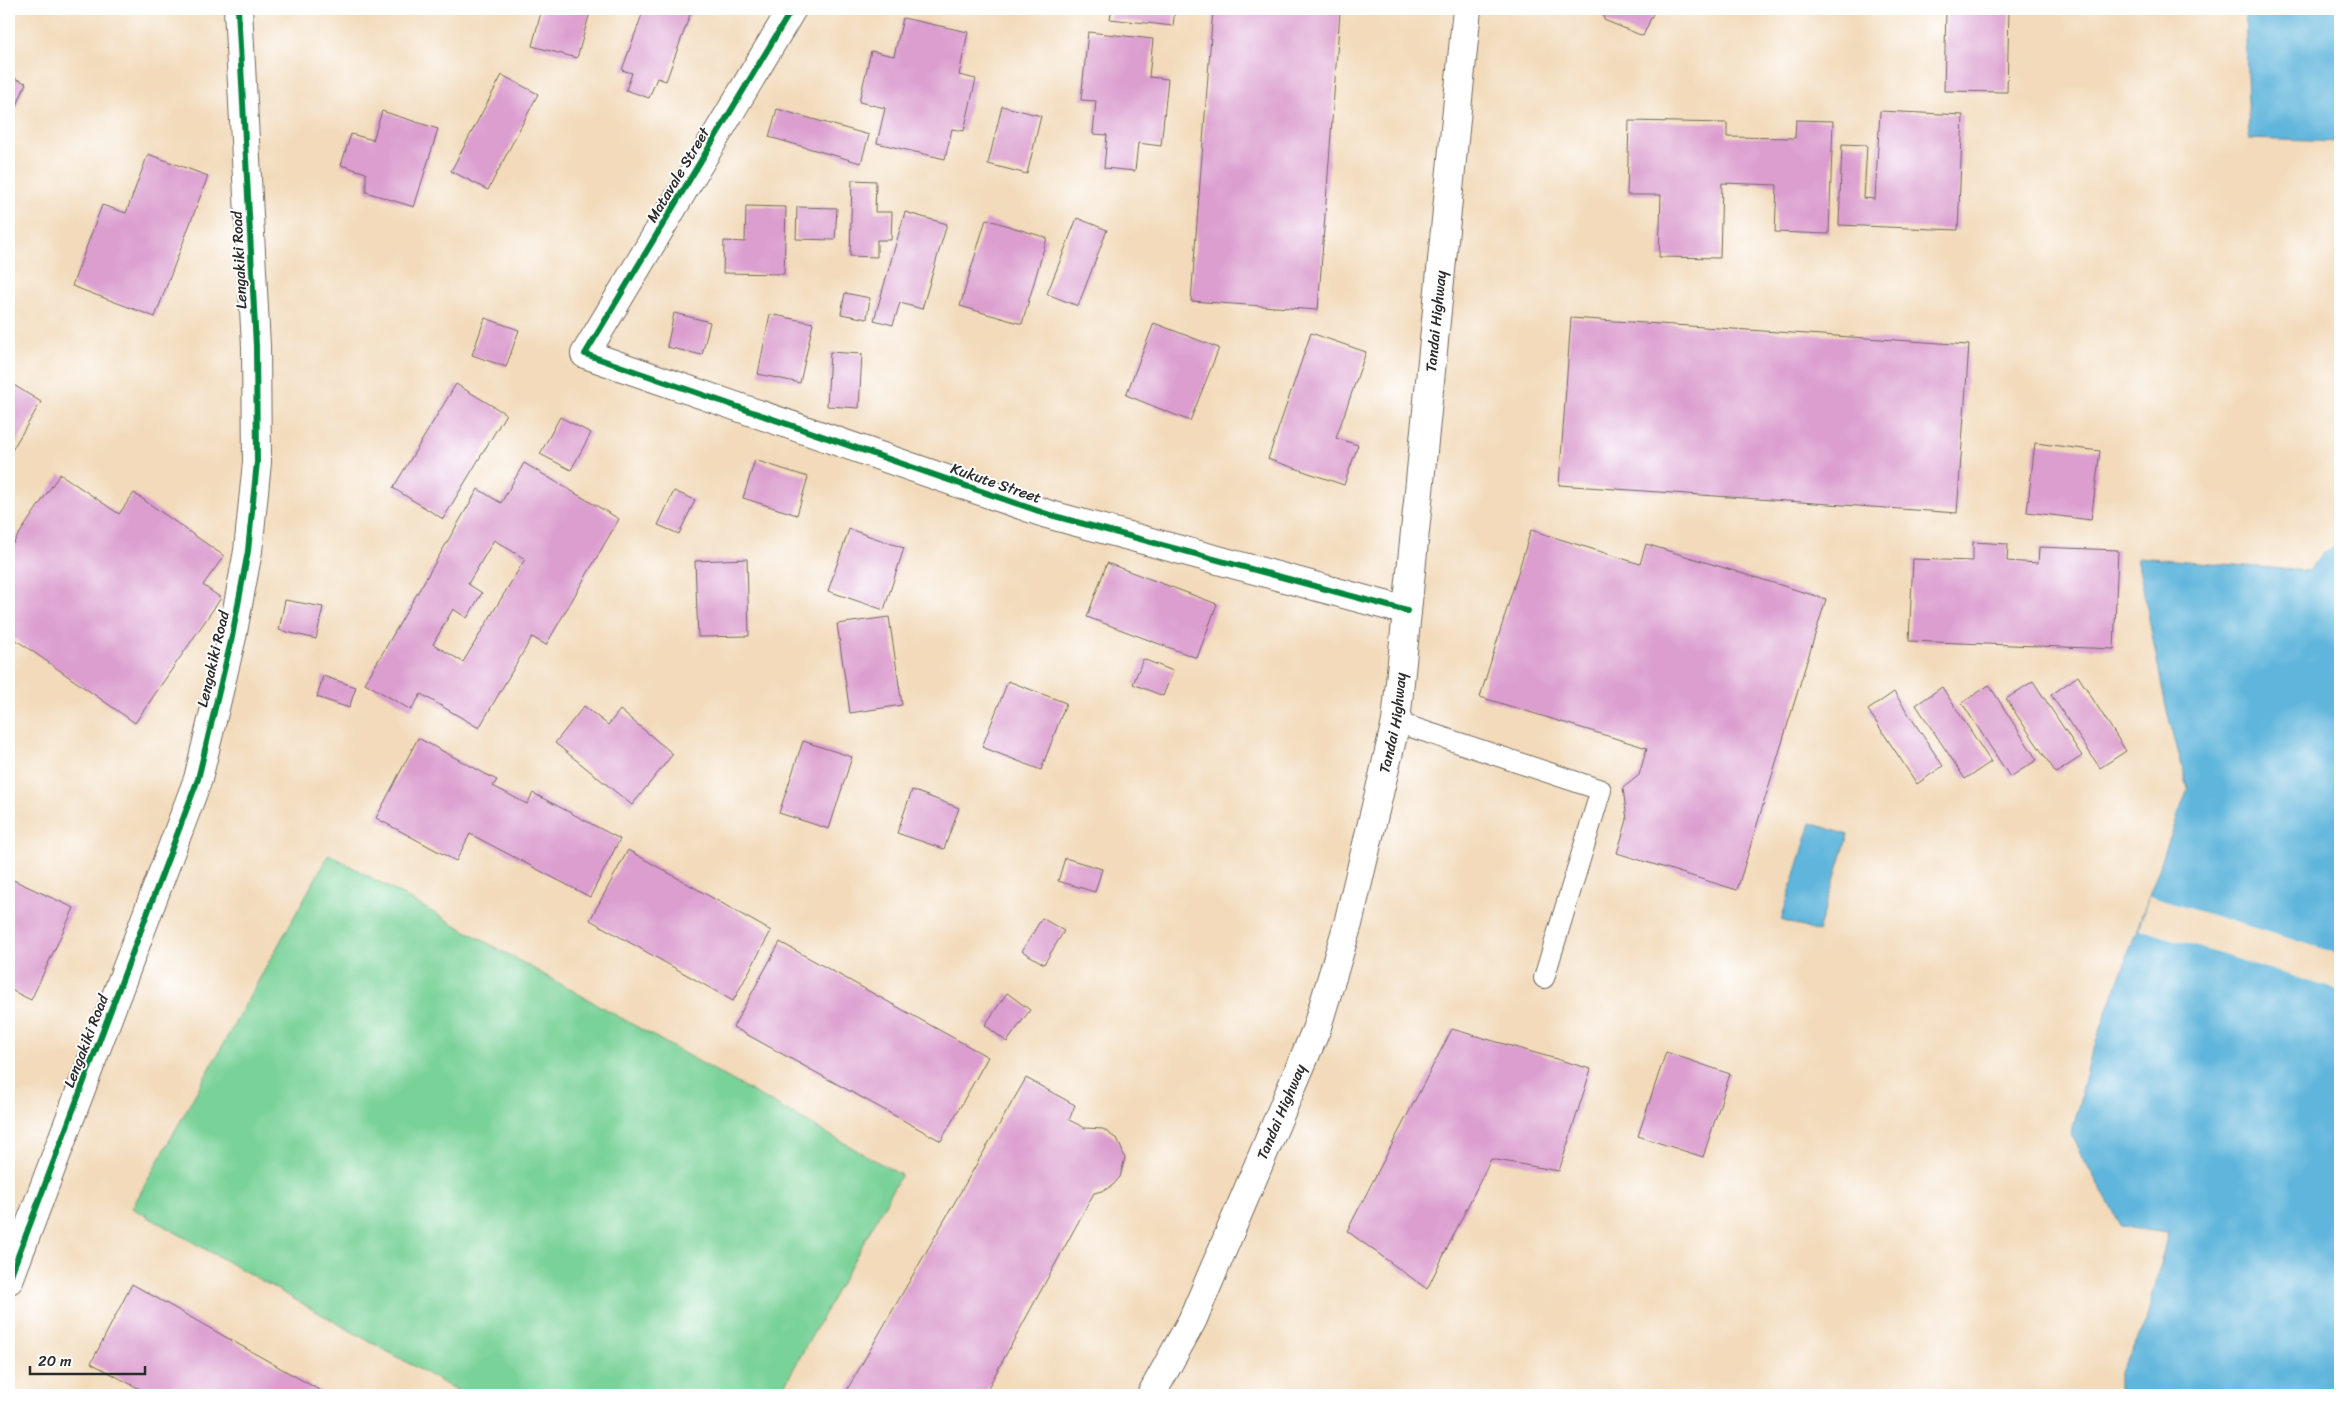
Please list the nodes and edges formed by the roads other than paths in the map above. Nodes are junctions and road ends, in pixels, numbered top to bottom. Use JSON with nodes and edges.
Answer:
{"nodes":[{"id":1,"x":238,"y":9,"type":"edge"},
{"id":2,"x":792,"y":9,"type":"edge"},
{"id":3,"x":1467,"y":9,"type":"edge"},
{"id":4,"x":585,"y":354,"type":"joint"},
{"id":5,"x":1407,"y":611,"type":"junction"},
{"id":6,"x":1396,"y":722,"type":"junction"},
{"id":7,"x":1544,"y":978,"type":"dead end"},
{"id":8,"x":9,"y":1280,"type":"edge"},
{"id":9,"x":1151,"y":1395,"type":"edge"}],
"edges":[{"from":1,"to":8,"type":"street","name":"Lengakiki Road"},
{"from":2,"to":4,"type":"street","name":"Matavale Street"},
{"from":3,"to":5,"type":"street","name":"Tandai Highway"},
{"from":4,"to":5,"type":"street","name":"Kukute Street"},
{"from":5,"to":6,"type":"street","name":"Tandai Highway"},
{"from":6,"to":7,"type":"lane"},
{"from":6,"to":9,"type":"street","name":"Tandai Highway"}]}
